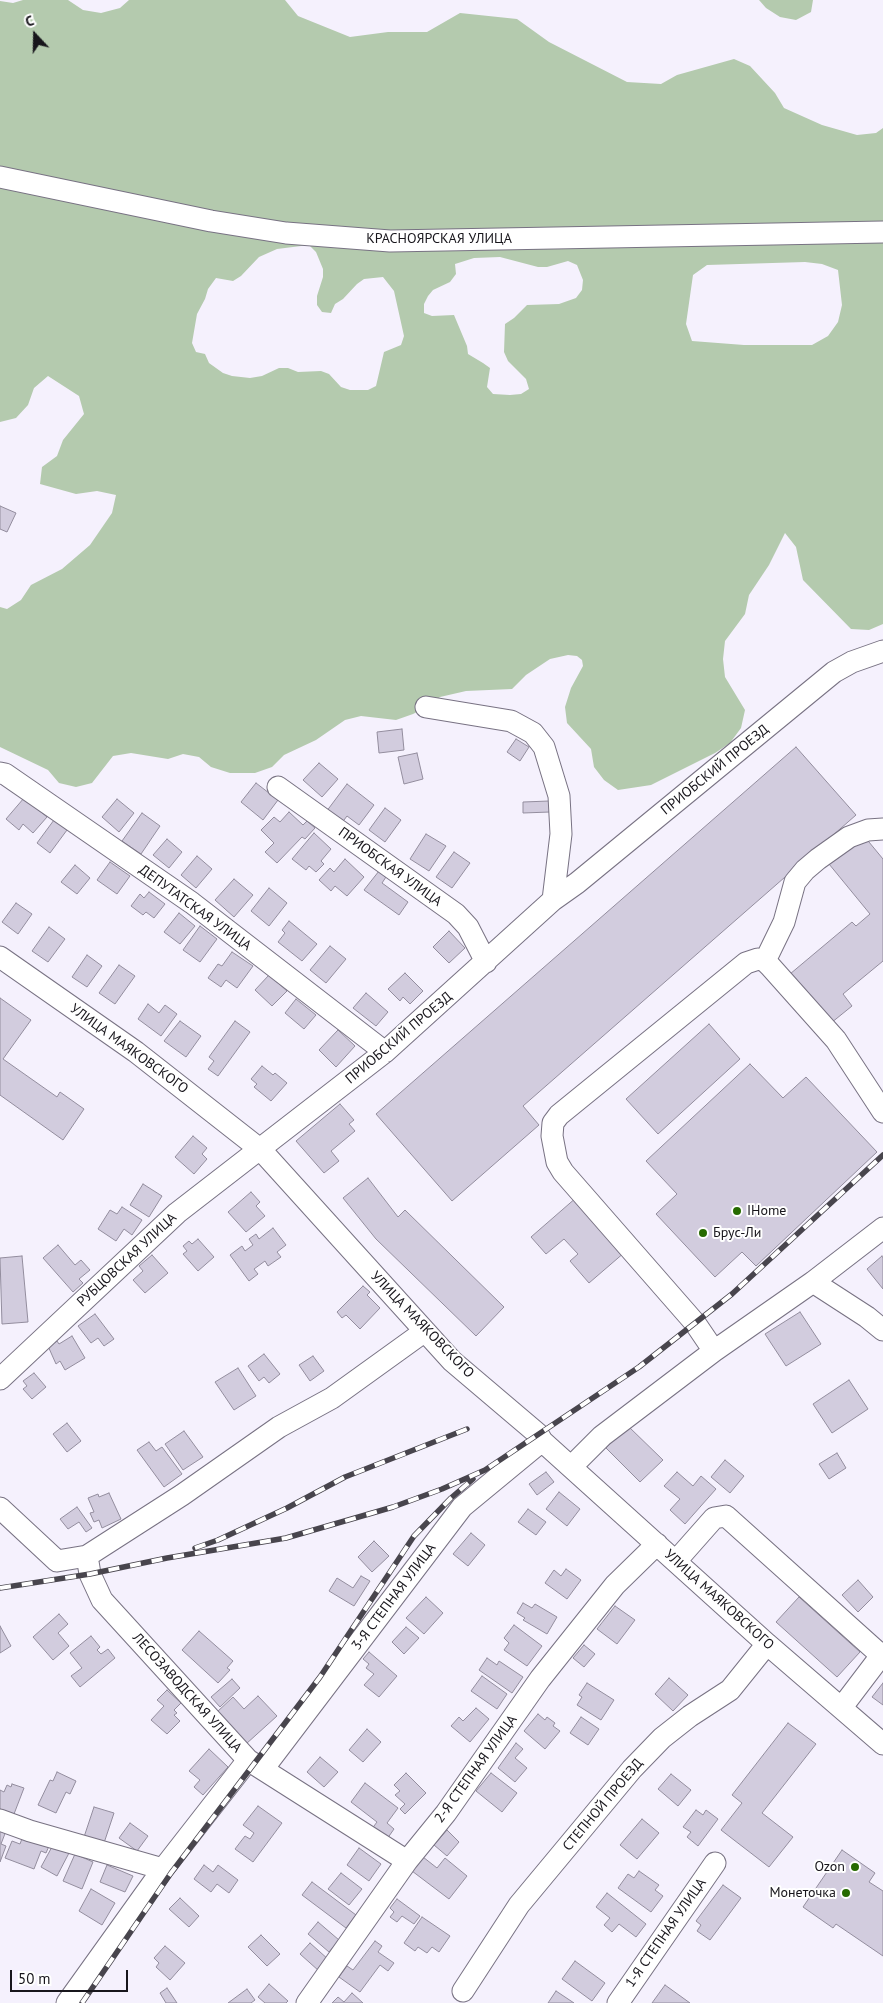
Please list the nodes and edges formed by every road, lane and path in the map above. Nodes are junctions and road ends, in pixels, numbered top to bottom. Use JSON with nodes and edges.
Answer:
{"nodes":[{"id":1,"x":0,"y":177,"type":"edge"},
{"id":2,"x":883,"y":232,"type":"edge"},
{"id":3,"x":883,"y":651,"type":"edge"},
{"id":4,"x":426,"y":707,"type":"dead end"},
{"id":5,"x":0,"y":773,"type":"edge"},
{"id":6,"x":278,"y":787,"type":"dead end"},
{"id":7,"x":883,"y":829,"type":"edge"},
{"id":8,"x":553,"y":900,"type":"junction"},
{"id":9,"x":0,"y":957,"type":"edge"},
{"id":10,"x":486,"y":962,"type":"junction"},
{"id":11,"x":765,"y":962,"type":"junction"},
{"id":12,"x":385,"y":1052,"type":"junction"},
{"id":13,"x":883,"y":1112,"type":"edge"},
{"id":14,"x":261,"y":1150,"type":"junction"},
{"id":15,"x":883,"y":1228,"type":"edge"},
{"id":16,"x":813,"y":1282,"type":"junction"},
{"id":17,"x":883,"y":1330,"type":"edge"},
{"id":18,"x":425,"y":1331,"type":"junction"},
{"id":19,"x":714,"y":1351,"type":"junction"},
{"id":20,"x":0,"y":1379,"type":"edge"},
{"id":21,"x":542,"y":1441,"type":"junction"},
{"id":22,"x":571,"y":1467,"type":"junction"},
{"id":23,"x":0,"y":1508,"type":"edge"},
{"id":24,"x":657,"y":1544,"type":"junction"},
{"id":25,"x":87,"y":1556,"type":"junction"},
{"id":26,"x":676,"y":1561,"type":"junction"},
{"id":27,"x":767,"y":1644,"type":"junction"},
{"id":28,"x":882,"y":1655,"type":"edge"},
{"id":29,"x":842,"y":1707,"type":"junction"},
{"id":30,"x":883,"y":1744,"type":"edge"},
{"id":31,"x":255,"y":1764,"type":"junction"},
{"id":32,"x":0,"y":1820,"type":"edge"},
{"id":33,"x":407,"y":1861,"type":"junction"},
{"id":34,"x":715,"y":1863,"type":"dead end"},
{"id":35,"x":163,"y":1869,"type":"junction"},
{"id":36,"x":463,"y":1991,"type":"dead end"},
{"id":37,"x":310,"y":2002,"type":"edge"},
{"id":38,"x":67,"y":2003,"type":"edge"},
{"id":39,"x":618,"y":2003,"type":"edge"}],
"edges":[{"from":1,"to":2,"type":"street","name":"КРАСНОЯРСКАЯ УЛИЦА"},
{"from":3,"to":8,"type":"street","name":"ПРИОБСКИЙ ПРОЕЗД"},
{"from":4,"to":8,"type":"street"},
{"from":5,"to":12,"type":"street","name":"ДЕПУТАТСКАЯ УЛИЦА"},
{"from":6,"to":10,"type":"street","name":"ПРИОБСКАЯ УЛИЦА"},
{"from":7,"to":11,"type":"street"},
{"from":8,"to":10,"type":"street","name":"ПРИОБСКИЙ ПРОЕЗД"},
{"from":9,"to":14,"type":"street","name":"УЛИЦА МАЯКОВСКОГО"},
{"from":10,"to":12,"type":"street","name":"ПРИОБСКИЙ ПРОЕЗД"},
{"from":11,"to":13,"type":"street"},
{"from":11,"to":19,"type":"street"},
{"from":12,"to":14,"type":"street","name":"ПРИОБСКИЙ ПРОЕЗД"},
{"from":14,"to":18,"type":"street","name":"УЛИЦА МАЯКОВСКОГО"},
{"from":14,"to":20,"type":"street","name":"РУБЦОВСКАЯ УЛИЦА"},
{"from":15,"to":16,"type":"street"},
{"from":16,"to":17,"type":"street"},
{"from":16,"to":19,"type":"street"},
{"from":18,"to":21,"type":"street","name":"УЛИЦА МАЯКОВСКОГО"},
{"from":18,"to":25,"type":"street"},
{"from":19,"to":22,"type":"street"},
{"from":21,"to":22,"type":"street","name":"УЛИЦА МАЯКОВСКОГО"},
{"from":21,"to":31,"type":"street","name":"3-Я СТЕПНАЯ УЛИЦА"},
{"from":22,"to":24,"type":"street","name":"УЛИЦА МАЯКОВСКОГО"},
{"from":23,"to":25,"type":"street"},
{"from":24,"to":26,"type":"street","name":"УЛИЦА МАЯКОВСКОГО"},
{"from":24,"to":33,"type":"street","name":"2-Я СТЕПНАЯ УЛИЦА"},
{"from":25,"to":31,"type":"street","name":"ЛЕСОЗАВОДСКАЯ УЛИЦА"},
{"from":26,"to":27,"type":"street","name":"УЛИЦА МАЯКОВСКОГО"},
{"from":26,"to":28,"type":"street"},
{"from":27,"to":29,"type":"street","name":"УЛИЦА МАЯКОВСКОГО"},
{"from":27,"to":36,"type":"street","name":"СТЕПНОЙ ПРОЕЗД"},
{"from":28,"to":29,"type":"street"},
{"from":29,"to":30,"type":"street","name":"УЛИЦА МАЯКОВСКОГО"},
{"from":31,"to":33,"type":"street","name":"ЛЕСОЗАВОДСКАЯ УЛИЦА"},
{"from":31,"to":35,"type":"street","name":"3-Я СТЕПНАЯ УЛИЦА"},
{"from":32,"to":35,"type":"street"},
{"from":33,"to":37,"type":"street","name":"2-Я СТЕПНАЯ УЛИЦА"},
{"from":34,"to":39,"type":"street","name":"1-Я СТЕПНАЯ УЛИЦА"},
{"from":35,"to":38,"type":"street","name":"3-Я СТЕПНАЯ УЛИЦА"}]}
